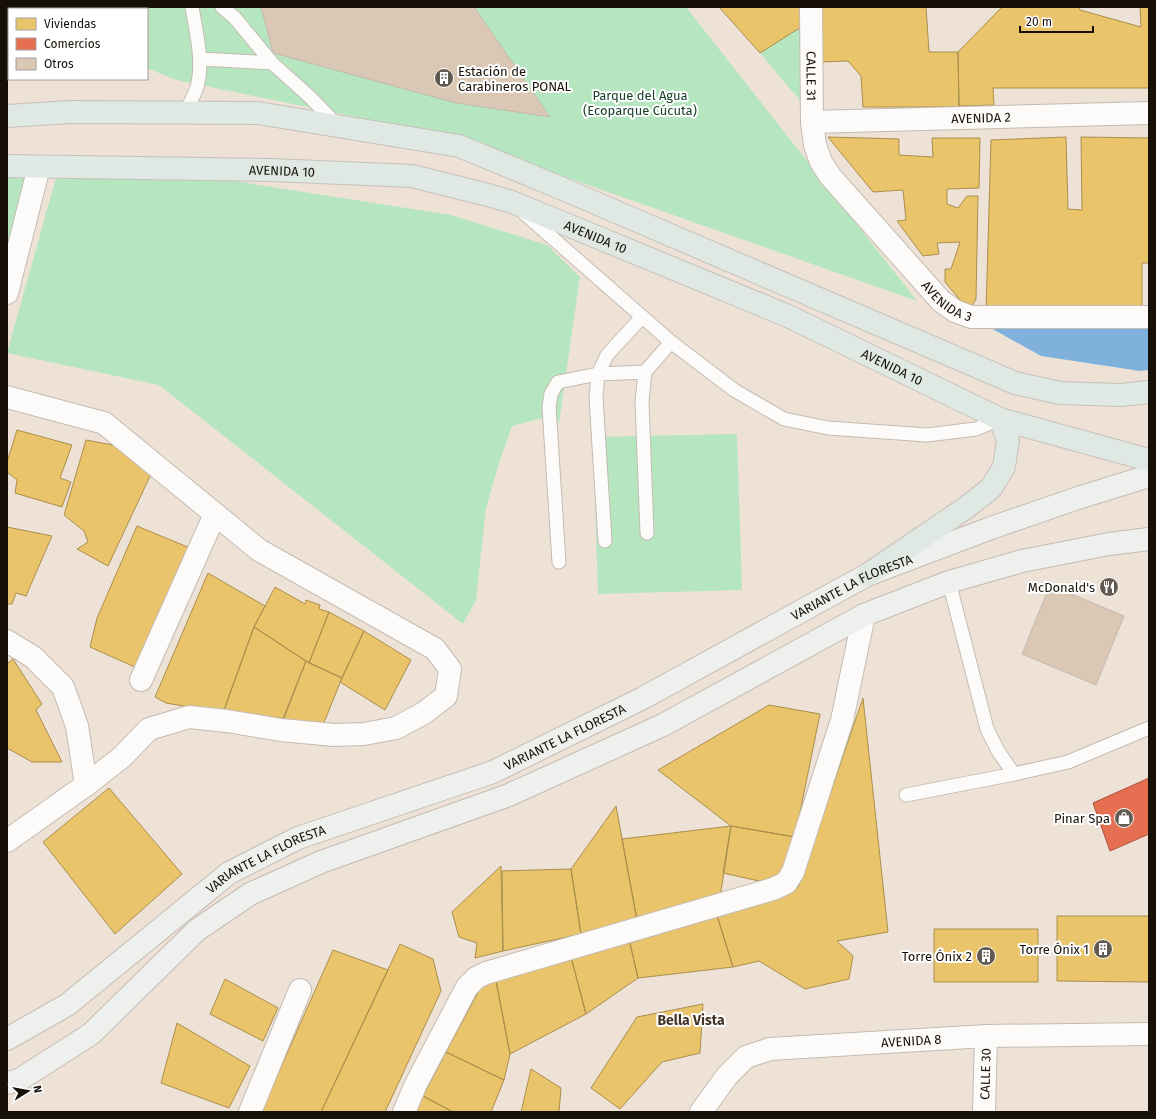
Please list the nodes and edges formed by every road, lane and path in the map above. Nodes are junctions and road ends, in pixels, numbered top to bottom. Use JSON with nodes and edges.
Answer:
{"nodes":[{"id":1,"x":192,"y":7,"type":"edge"},
{"id":2,"x":222,"y":7,"type":"edge"},
{"id":3,"x":811,"y":7,"type":"edge"},
{"id":4,"x":200,"y":60,"type":"junction"},
{"id":5,"x":272,"y":63,"type":"junction"},
{"id":6,"x":185,"y":113,"type":"junction"},
{"id":7,"x":1149,"y":113,"type":"edge"},
{"id":8,"x":7,"y":116,"type":"edge"},
{"id":9,"x":812,"y":122,"type":"junction"},
{"id":10,"x":338,"y":126,"type":"junction"},
{"id":11,"x":815,"y":145,"type":"joint"},
{"id":12,"x":7,"y":166,"type":"edge"},
{"id":13,"x":39,"y":167,"type":"junction"},
{"id":14,"x":512,"y":202,"type":"junction"},
{"id":15,"x":7,"y":293,"type":"edge"},
{"id":16,"x":642,"y":317,"type":"junction"},
{"id":17,"x":1149,"y":317,"type":"edge"},
{"id":18,"x":671,"y":342,"type":"junction"},
{"id":19,"x":645,"y":372,"type":"junction"},
{"id":20,"x":598,"y":374,"type":"junction"},
{"id":21,"x":1149,"y":392,"type":"edge"},
{"id":22,"x":7,"y":397,"type":"edge"},
{"id":23,"x":1000,"y":419,"type":"junction"},
{"id":24,"x":1149,"y":460,"type":"edge"},
{"id":25,"x":1149,"y":476,"type":"edge"},
{"id":26,"x":215,"y":514,"type":"junction"},
{"id":27,"x":646,"y":533,"type":"dead end"},
{"id":28,"x":1149,"y":539,"type":"edge"},
{"id":29,"x":605,"y":541,"type":"dead end"},
{"id":30,"x":559,"y":562,"type":"dead end"},
{"id":31,"x":867,"y":576,"type":"junction"},
{"id":32,"x":949,"y":582,"type":"junction"},
{"id":33,"x":864,"y":615,"type":"junction"},
{"id":34,"x":7,"y":641,"type":"edge"},
{"id":35,"x":141,"y":680,"type":"dead end"},
{"id":36,"x":1149,"y":728,"type":"edge"},
{"id":37,"x":1014,"y":774,"type":"junction"},
{"id":38,"x":86,"y":785,"type":"junction"},
{"id":39,"x":906,"y":795,"type":"dead end"},
{"id":40,"x":7,"y":841,"type":"edge"},
{"id":41,"x":300,"y":990,"type":"dead end"},
{"id":42,"x":1149,"y":1034,"type":"edge"},
{"id":43,"x":986,"y":1036,"type":"junction"},
{"id":44,"x":7,"y":1039,"type":"edge"},
{"id":45,"x":7,"y":1083,"type":"edge"},
{"id":46,"x":250,"y":1112,"type":"edge"},
{"id":47,"x":404,"y":1112,"type":"edge"},
{"id":48,"x":701,"y":1112,"type":"edge"},
{"id":49,"x":984,"y":1112,"type":"edge"}],
"edges":[{"from":1,"to":4,"type":"lane"},
{"from":2,"to":5,"type":"lane"},
{"from":3,"to":9,"type":"street","name":"CALLE 31"},
{"from":4,"to":5,"type":"lane"},
{"from":4,"to":6,"type":"lane"},
{"from":5,"to":10,"type":"lane"},
{"from":6,"to":8,"type":"main road"},
{"from":6,"to":10,"type":"main road"},
{"from":7,"to":9,"type":"street","name":"AVENIDA 2"},
{"from":9,"to":11,"type":"street","name":"CALLE 31"},
{"from":10,"to":21,"type":"main road"},
{"from":11,"to":17,"type":"street","name":"AVENIDA 3"},
{"from":12,"to":13,"type":"main road","name":"AVENIDA 10"},
{"from":13,"to":14,"type":"main road","name":"AVENIDA 10"},
{"from":13,"to":15,"type":"street"},
{"from":14,"to":16,"type":"lane"},
{"from":14,"to":23,"type":"main road","name":"AVENIDA 10"},
{"from":16,"to":18,"type":"lane"},
{"from":16,"to":20,"type":"lane"},
{"from":18,"to":19,"type":"lane"},
{"from":18,"to":23,"type":"lane"},
{"from":19,"to":20,"type":"lane"},
{"from":19,"to":27,"type":"lane"},
{"from":20,"to":29,"type":"lane"},
{"from":20,"to":30,"type":"lane"},
{"from":22,"to":26,"type":"street"},
{"from":23,"to":24,"type":"main road","name":"AVENIDA 10"},
{"from":23,"to":31,"type":"main road"},
{"from":25,"to":31,"type":"main road","name":"VARIANTE LA FLORESTA"},
{"from":26,"to":35,"type":"street"},
{"from":26,"to":38,"type":"street"},
{"from":28,"to":32,"type":"main road","name":"VARIANTE LA FLORESTA"},
{"from":31,"to":44,"type":"main road","name":"VARIANTE LA FLORESTA"},
{"from":32,"to":33,"type":"main road","name":"VARIANTE LA FLORESTA"},
{"from":32,"to":37,"type":"lane"},
{"from":33,"to":45,"type":"main road","name":"VARIANTE LA FLORESTA"},
{"from":33,"to":47,"type":"street"},
{"from":34,"to":38,"type":"street"},
{"from":36,"to":37,"type":"lane"},
{"from":37,"to":39,"type":"lane"},
{"from":38,"to":40,"type":"street"},
{"from":41,"to":46,"type":"street"},
{"from":42,"to":43,"type":"street","name":"AVENIDA 8"},
{"from":43,"to":48,"type":"street","name":"AVENIDA 8"},
{"from":43,"to":49,"type":"street","name":"CALLE 30"}]}
